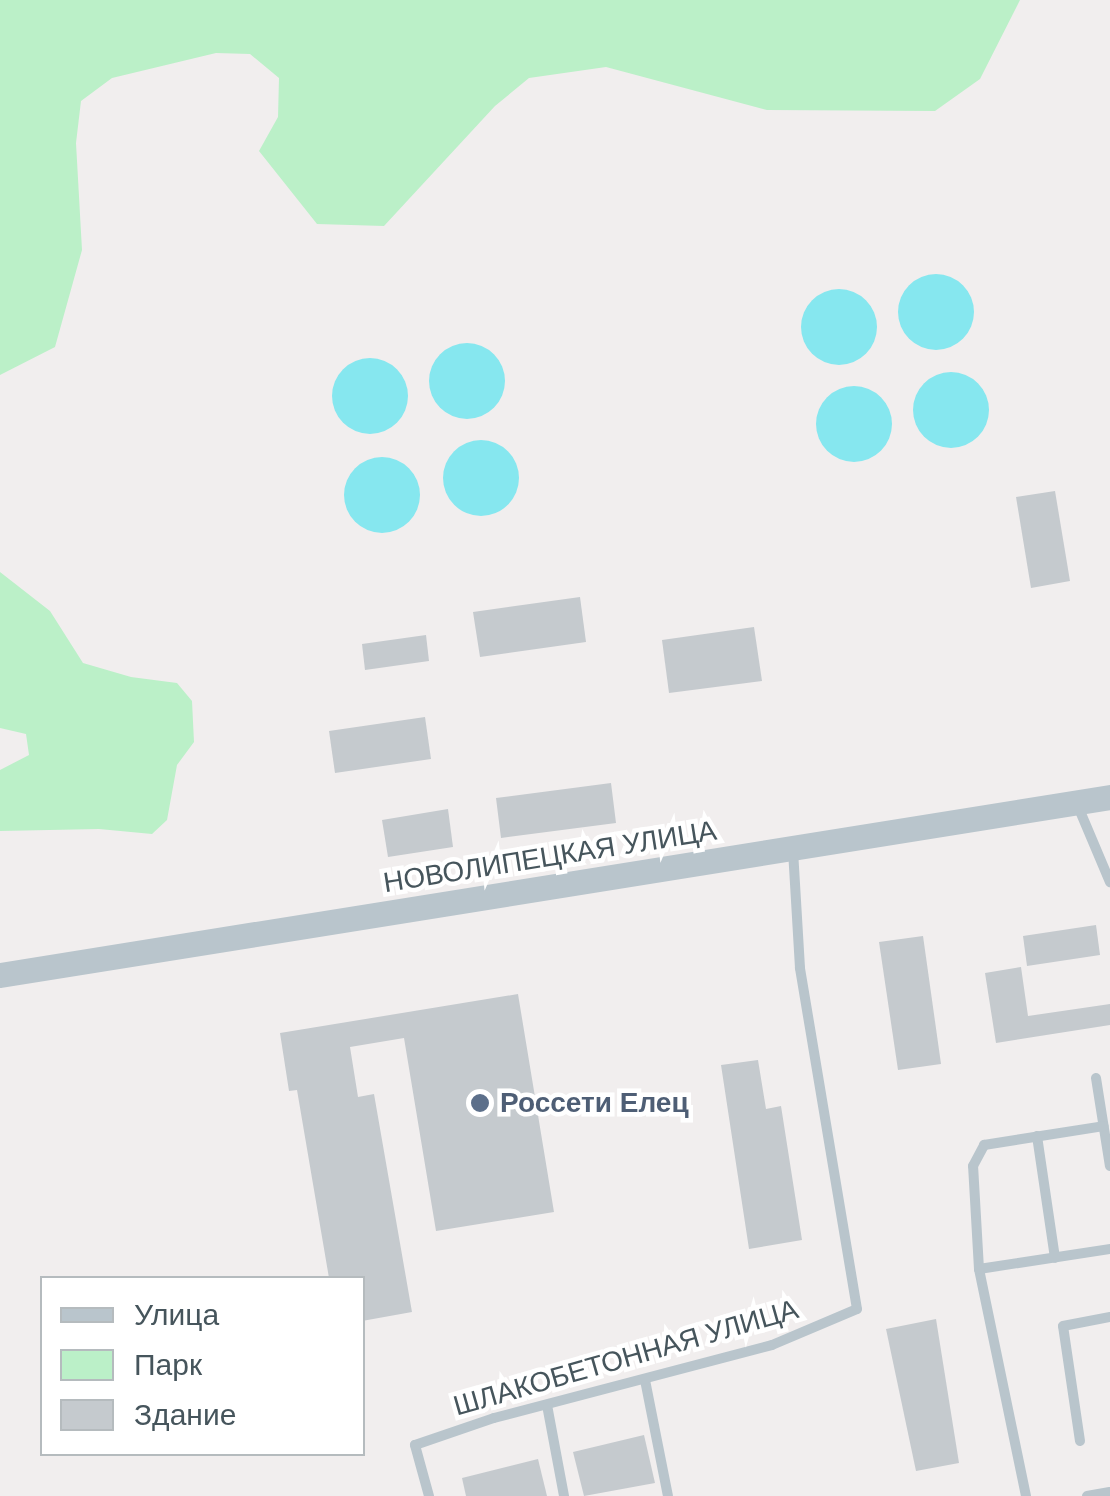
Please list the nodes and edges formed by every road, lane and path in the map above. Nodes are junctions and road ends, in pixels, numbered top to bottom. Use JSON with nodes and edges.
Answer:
{"nodes":[{"id":1,"x":1110,"y":798,"type":"edge"},
{"id":2,"x":1077,"y":803,"type":"junction"},
{"id":3,"x":792,"y":850,"type":"junction"},
{"id":4,"x":1110,"y":882,"type":"edge"},
{"id":5,"x":0,"y":975,"type":"edge"},
{"id":6,"x":1096,"y":1078,"type":"dead end"},
{"id":7,"x":1104,"y":1126,"type":"junction"},
{"id":8,"x":1037,"y":1136,"type":"junction"},
{"id":9,"x":1110,"y":1166,"type":"edge"},
{"id":10,"x":1110,"y":1250,"type":"edge"},
{"id":11,"x":1054,"y":1258,"type":"junction"},
{"id":12,"x":979,"y":1269,"type":"junction"},
{"id":13,"x":1110,"y":1317,"type":"edge"},
{"id":14,"x":645,"y":1380,"type":"junction"},
{"id":15,"x":547,"y":1405,"type":"junction"},
{"id":16,"x":1080,"y":1441,"type":"dead end"},
{"id":17,"x":1110,"y":1492,"type":"edge"},
{"id":18,"x":429,"y":1496,"type":"edge"},
{"id":19,"x":564,"y":1496,"type":"edge"},
{"id":20,"x":668,"y":1496,"type":"edge"},
{"id":21,"x":1026,"y":1496,"type":"edge"},
{"id":22,"x":1087,"y":1496,"type":"edge"}],
"edges":[{"from":1,"to":2,"type":"street","name":"НОВОЛИПЕЦКАЯ УЛИЦА"},
{"from":2,"to":3,"type":"street","name":"НОВОЛИПЕЦКАЯ УЛИЦА"},
{"from":2,"to":4,"type":"lane"},
{"from":3,"to":5,"type":"street","name":"НОВОЛИПЕЦКАЯ УЛИЦА"},
{"from":3,"to":14,"type":"lane","name":"ШЛАКОБЕТОННАЯ УЛИЦА"},
{"from":6,"to":7,"type":"lane"},
{"from":7,"to":8,"type":"lane"},
{"from":7,"to":9,"type":"lane"},
{"from":8,"to":11,"type":"lane"},
{"from":8,"to":12,"type":"lane"},
{"from":10,"to":11,"type":"lane"},
{"from":11,"to":12,"type":"lane"},
{"from":12,"to":21,"type":"lane"},
{"from":13,"to":16,"type":"lane"},
{"from":14,"to":15,"type":"lane","name":"ШЛАКОБЕТОННАЯ УЛИЦА"},
{"from":14,"to":20,"type":"lane"},
{"from":15,"to":18,"type":"lane","name":"ШЛАКОБЕТОННАЯ УЛИЦА"},
{"from":15,"to":19,"type":"lane"},
{"from":17,"to":22,"type":"lane"}]}
